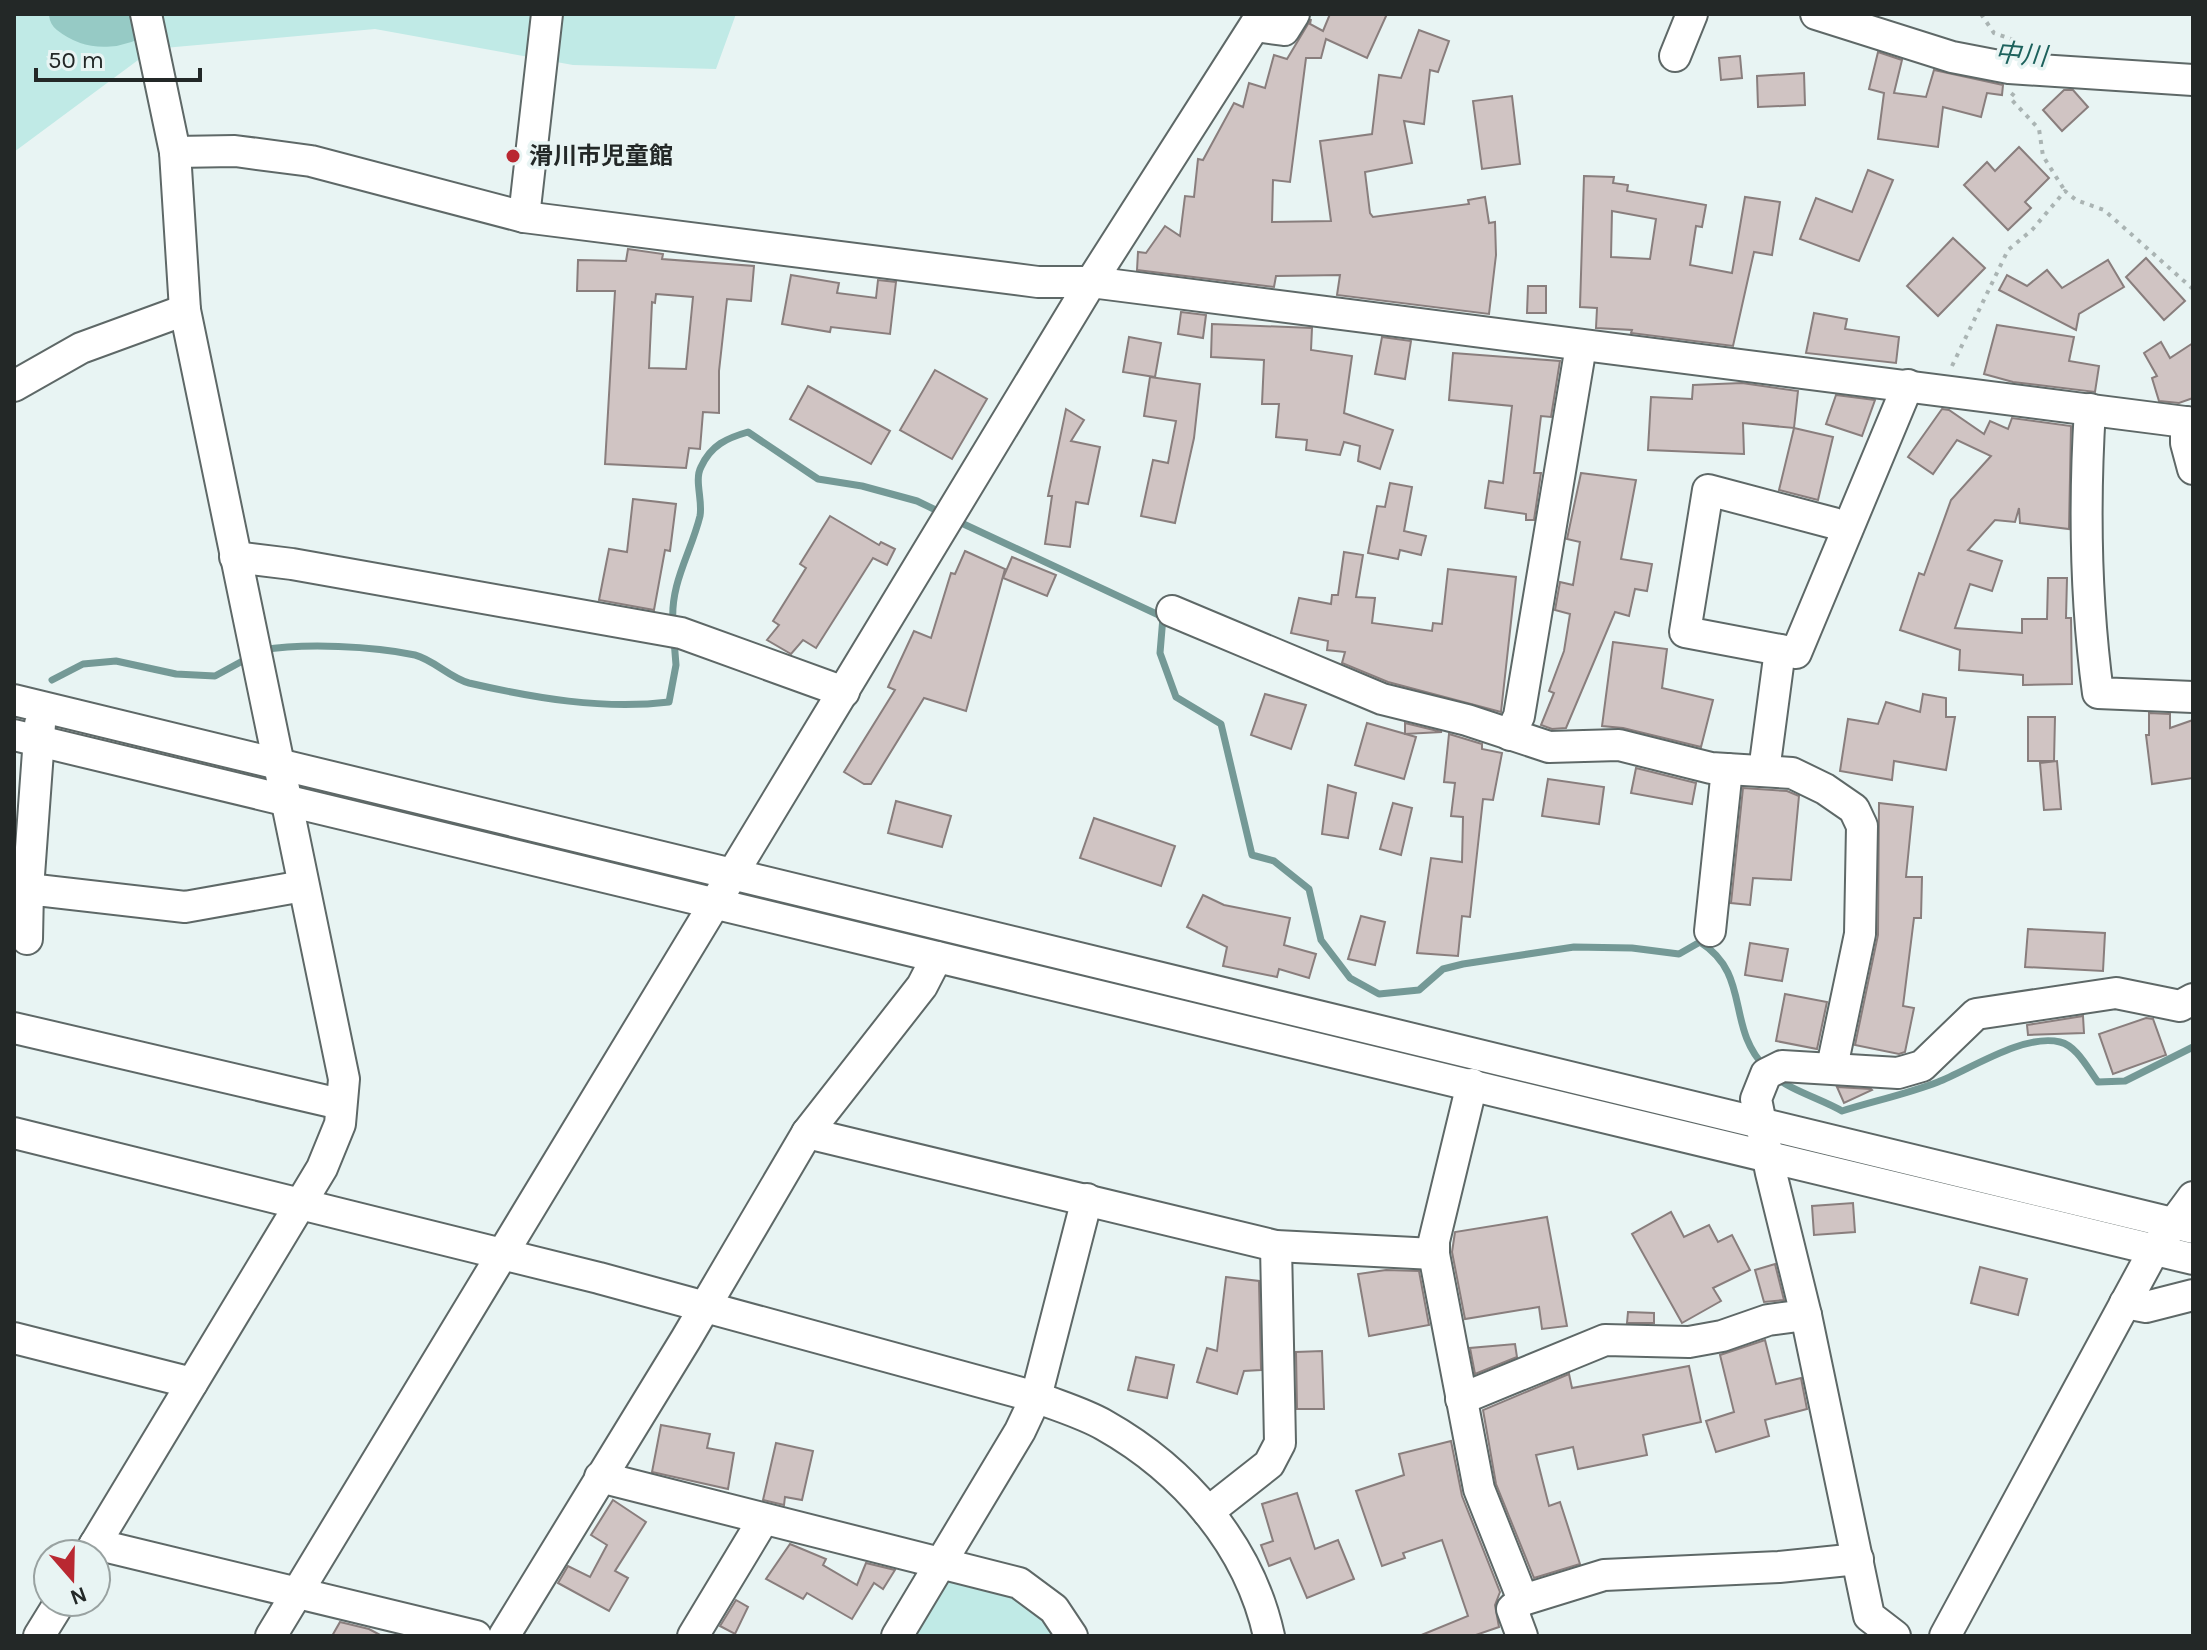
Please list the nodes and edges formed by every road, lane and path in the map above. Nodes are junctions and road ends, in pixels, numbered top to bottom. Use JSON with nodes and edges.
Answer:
{"nodes":[{"id":1,"x":146,"y":14,"type":"edge"},
{"id":2,"x":547,"y":14,"type":"edge"},
{"id":3,"x":1294,"y":14,"type":"edge"},
{"id":4,"x":1692,"y":14,"type":"edge"},
{"id":5,"x":1816,"y":14,"type":"edge"},
{"id":6,"x":1258,"y":20,"type":"edge"},
{"id":7,"x":1675,"y":56,"type":"dead end"},
{"id":8,"x":2193,"y":80,"type":"edge"},
{"id":9,"x":175,"y":152,"type":"junction"},
{"id":10,"x":524,"y":217,"type":"junction"},
{"id":11,"x":1091,"y":282,"type":"junction"},
{"id":12,"x":2193,"y":289,"type":"edge"},
{"id":13,"x":185,"y":310,"type":"junction"},
{"id":14,"x":1581,"y":346,"type":"junction"},
{"id":15,"x":1908,"y":385,"type":"junction"},
{"id":16,"x":14,"y":386,"type":"edge"},
{"id":17,"x":1940,"y":389,"type":"junction"},
{"id":18,"x":2090,"y":409,"type":"junction"},
{"id":19,"x":2190,"y":423,"type":"edge"},
{"id":20,"x":2193,"y":469,"type":"edge"},
{"id":21,"x":1847,"y":531,"type":"junction"},
{"id":22,"x":235,"y":557,"type":"junction"},
{"id":23,"x":1172,"y":611,"type":"dead end"},
{"id":24,"x":1780,"y":650,"type":"junction"},
{"id":25,"x":844,"y":692,"type":"junction"},
{"id":26,"x":2193,"y":697,"type":"edge"},
{"id":27,"x":26,"y":703,"type":"edge"},
{"id":28,"x":1510,"y":735,"type":"junction"},
{"id":29,"x":28,"y":738,"type":"edge"},
{"id":30,"x":277,"y":765,"type":"junction"},
{"id":31,"x":1727,"y":769,"type":"junction"},
{"id":32,"x":1764,"y":771,"type":"junction"},
{"id":33,"x":285,"y":799,"type":"junction"},
{"id":34,"x":732,"y":875,"type":"junction"},
{"id":35,"x":303,"y":886,"type":"junction"},
{"id":36,"x":28,"y":889,"type":"junction"},
{"id":37,"x":715,"y":903,"type":"junction"},
{"id":38,"x":1710,"y":931,"type":"dead end"},
{"id":39,"x":27,"y":939,"type":"dead end"},
{"id":40,"x":937,"y":957,"type":"junction"},
{"id":41,"x":2193,"y":999,"type":"edge"},
{"id":42,"x":14,"y":1028,"type":"edge"},
{"id":43,"x":1832,"y":1067,"type":"junction"},
{"id":44,"x":1472,"y":1084,"type":"junction"},
{"id":45,"x":340,"y":1104,"type":"junction"},
{"id":46,"x":1761,"y":1124,"type":"junction"},
{"id":47,"x":14,"y":1133,"type":"edge"},
{"id":48,"x":807,"y":1133,"type":"junction"},
{"id":49,"x":1768,"y":1157,"type":"junction"},
{"id":50,"x":2193,"y":1197,"type":"edge"},
{"id":51,"x":1087,"y":1199,"type":"junction"},
{"id":52,"x":302,"y":1205,"type":"junction"},
{"id":53,"x":2182,"y":1225,"type":"edge"},
{"id":54,"x":1276,"y":1246,"type":"junction"},
{"id":55,"x":2154,"y":1250,"type":"junction"},
{"id":56,"x":505,"y":1253,"type":"junction"},
{"id":57,"x":1434,"y":1254,"type":"junction"},
{"id":58,"x":2193,"y":1259,"type":"edge"},
{"id":59,"x":2193,"y":1295,"type":"edge"},
{"id":60,"x":2125,"y":1303,"type":"junction"},
{"id":61,"x":702,"y":1308,"type":"junction"},
{"id":62,"x":1806,"y":1315,"type":"junction"},
{"id":63,"x":14,"y":1338,"type":"edge"},
{"id":64,"x":192,"y":1383,"type":"junction"},
{"id":65,"x":1036,"y":1397,"type":"junction"},
{"id":66,"x":1461,"y":1399,"type":"junction"},
{"id":67,"x":600,"y":1477,"type":"junction"},
{"id":68,"x":1208,"y":1512,"type":"junction"},
{"id":69,"x":763,"y":1520,"type":"junction"},
{"id":70,"x":99,"y":1538,"type":"edge"},
{"id":71,"x":112,"y":1553,"type":"edge"},
{"id":72,"x":1858,"y":1559,"type":"junction"},
{"id":73,"x":941,"y":1560,"type":"junction"},
{"id":74,"x":297,"y":1595,"type":"junction"},
{"id":75,"x":1523,"y":1600,"type":"junction"},
{"id":76,"x":50,"y":1618,"type":"edge"},
{"id":77,"x":39,"y":1636,"type":"edge"},
{"id":78,"x":271,"y":1636,"type":"edge"},
{"id":79,"x":476,"y":1636,"type":"edge"},
{"id":80,"x":504,"y":1636,"type":"edge"},
{"id":81,"x":693,"y":1636,"type":"edge"},
{"id":82,"x":897,"y":1636,"type":"edge"},
{"id":83,"x":1072,"y":1636,"type":"edge"},
{"id":84,"x":1269,"y":1636,"type":"edge"},
{"id":85,"x":1522,"y":1636,"type":"edge"},
{"id":86,"x":1895,"y":1636,"type":"edge"},
{"id":87,"x":1945,"y":1636,"type":"edge"}],
"edges":[{"from":1,"to":9,"type":"street"},
{"from":2,"to":10,"type":"street"},
{"from":3,"to":6,"type":"street"},
{"from":4,"to":7,"type":"street"},
{"from":5,"to":8,"type":"street"},
{"from":6,"to":11,"type":"street"},
{"from":9,"to":10,"type":"street"},
{"from":9,"to":13,"type":"street"},
{"from":10,"to":11,"type":"street"},
{"from":11,"to":14,"type":"street"},
{"from":11,"to":25,"type":"street"},
{"from":12,"to":17,"type":"path"},
{"from":13,"to":16,"type":"street"},
{"from":13,"to":22,"type":"street"},
{"from":14,"to":15,"type":"street"},
{"from":14,"to":28,"type":"street"},
{"from":15,"to":17,"type":"street"},
{"from":15,"to":21,"type":"street"},
{"from":17,"to":18,"type":"street"},
{"from":18,"to":19,"type":"street"},
{"from":18,"to":26,"type":"street"},
{"from":19,"to":20,"type":"street"},
{"from":21,"to":24,"type":"street"},
{"from":21,"to":24,"type":"street"},
{"from":22,"to":25,"type":"street"},
{"from":22,"to":30,"type":"street"},
{"from":23,"to":28,"type":"street"},
{"from":24,"to":32,"type":"street"},
{"from":25,"to":34,"type":"street"},
{"from":27,"to":29,"type":"street"},
{"from":27,"to":30,"type":"street"},
{"from":28,"to":31,"type":"street"},
{"from":29,"to":33,"type":"street"},
{"from":29,"to":36,"type":"street"},
{"from":30,"to":33,"type":"street"},
{"from":30,"to":34,"type":"street"},
{"from":31,"to":32,"type":"street"},
{"from":31,"to":38,"type":"street"},
{"from":32,"to":43,"type":"street"},
{"from":33,"to":35,"type":"street"},
{"from":33,"to":37,"type":"street"},
{"from":34,"to":37,"type":"street"},
{"from":34,"to":46,"type":"street"},
{"from":35,"to":36,"type":"street"},
{"from":35,"to":45,"type":"street"},
{"from":36,"to":39,"type":"street"},
{"from":37,"to":40,"type":"street"},
{"from":37,"to":56,"type":"street"},
{"from":40,"to":44,"type":"street"},
{"from":40,"to":48,"type":"street"},
{"from":41,"to":43,"type":"street"},
{"from":42,"to":45,"type":"street"},
{"from":43,"to":46,"type":"street"},
{"from":44,"to":49,"type":"street"},
{"from":44,"to":57,"type":"street"},
{"from":45,"to":52,"type":"street"},
{"from":46,"to":49,"type":"street"},
{"from":46,"to":53,"type":"street"},
{"from":47,"to":52,"type":"street"},
{"from":48,"to":51,"type":"street"},
{"from":48,"to":61,"type":"street"},
{"from":49,"to":55,"type":"street"},
{"from":49,"to":62,"type":"street"},
{"from":50,"to":53,"type":"street"},
{"from":51,"to":54,"type":"street"},
{"from":51,"to":65,"type":"street"},
{"from":52,"to":56,"type":"street"},
{"from":52,"to":64,"type":"street"},
{"from":53,"to":55,"type":"street"},
{"from":54,"to":57,"type":"street"},
{"from":54,"to":68,"type":"street"},
{"from":55,"to":58,"type":"street"},
{"from":55,"to":60,"type":"street"},
{"from":56,"to":61,"type":"street"},
{"from":56,"to":74,"type":"street"},
{"from":57,"to":66,"type":"street"},
{"from":59,"to":60,"type":"street"},
{"from":60,"to":87,"type":"street"},
{"from":61,"to":65,"type":"street"},
{"from":61,"to":67,"type":"street"},
{"from":62,"to":66,"type":"street"},
{"from":62,"to":72,"type":"street"},
{"from":63,"to":64,"type":"street"},
{"from":64,"to":70,"type":"street"},
{"from":65,"to":68,"type":"street"},
{"from":65,"to":73,"type":"street"},
{"from":66,"to":75,"type":"street"},
{"from":67,"to":69,"type":"street"},
{"from":67,"to":80,"type":"street"},
{"from":68,"to":84,"type":"street"},
{"from":69,"to":73,"type":"street"},
{"from":69,"to":81,"type":"street"},
{"from":71,"to":74,"type":"street"},
{"from":72,"to":75,"type":"street"},
{"from":72,"to":86,"type":"street"},
{"from":73,"to":82,"type":"street"},
{"from":73,"to":83,"type":"street"},
{"from":74,"to":78,"type":"street"},
{"from":74,"to":79,"type":"street"},
{"from":75,"to":85,"type":"street"},
{"from":76,"to":77,"type":"street"}]}
